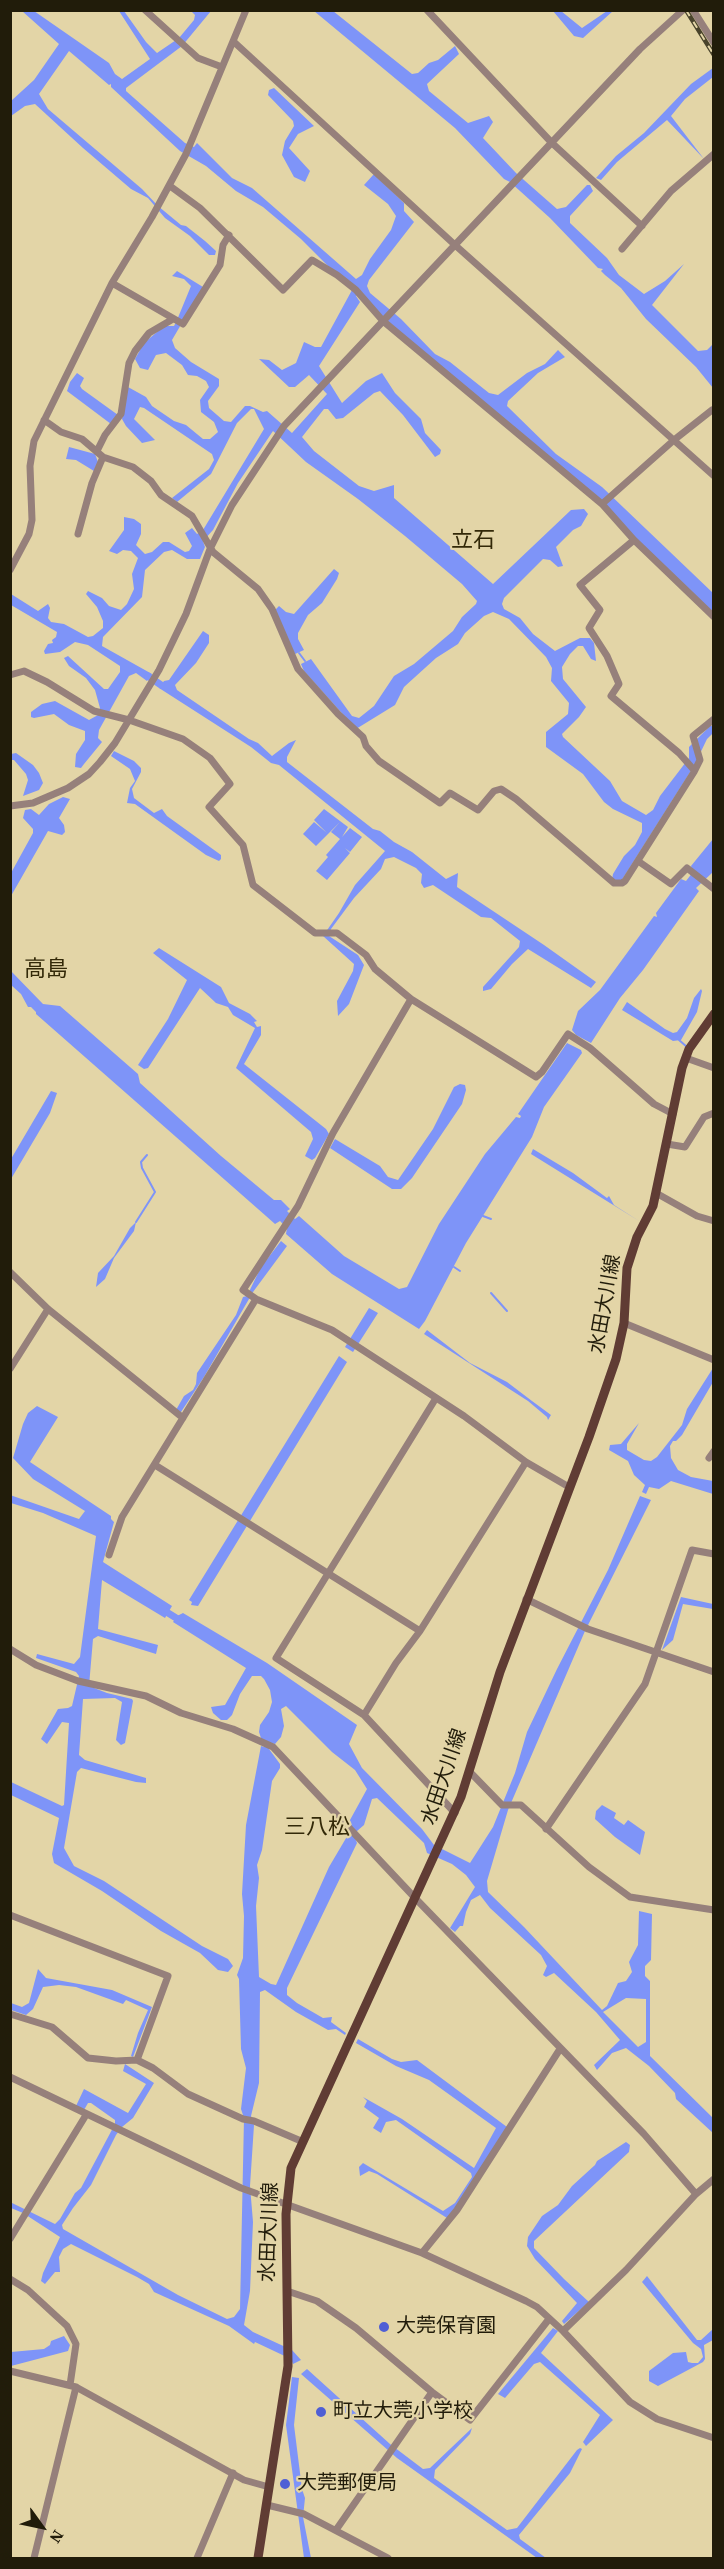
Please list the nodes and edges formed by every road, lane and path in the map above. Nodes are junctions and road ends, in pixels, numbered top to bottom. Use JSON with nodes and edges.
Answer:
{"nodes":[{"id":1,"x":145,"y":10,"type":"edge"},
{"id":2,"x":246,"y":10,"type":"edge"},
{"id":3,"x":427,"y":10,"type":"edge"},
{"id":4,"x":683,"y":10,"type":"edge"},
{"id":5,"x":693,"y":10,"type":"edge"},
{"id":6,"x":234,"y":42,"type":"junction"},
{"id":7,"x":714,"y":43,"type":"edge"},
{"id":8,"x":222,"y":67,"type":"junction"},
{"id":9,"x":552,"y":143,"type":"junction"},
{"id":10,"x":714,"y":154,"type":"edge"},
{"id":11,"x":170,"y":186,"type":"junction"},
{"id":12,"x":642,"y":226,"type":"junction"},
{"id":13,"x":229,"y":236,"type":"junction"},
{"id":14,"x":455,"y":245,"type":"junction"},
{"id":15,"x":622,"y":249,"type":"dead end"},
{"id":16,"x":112,"y":283,"type":"junction"},
{"id":17,"x":173,"y":319,"type":"junction"},
{"id":18,"x":383,"y":321,"type":"junction"},
{"id":19,"x":712,"y":410,"type":"edge"},
{"id":20,"x":44,"y":420,"type":"junction"},
{"id":21,"x":674,"y":440,"type":"junction"},
{"id":22,"x":97,"y":451,"type":"junction"},
{"id":23,"x":103,"y":457,"type":"junction"},
{"id":24,"x":714,"y":476,"type":"edge"},
{"id":25,"x":602,"y":504,"type":"junction"},
{"id":26,"x":78,"y":534,"type":"dead end"},
{"id":27,"x":634,"y":540,"type":"junction"},
{"id":28,"x":210,"y":549,"type":"junction"},
{"id":29,"x":10,"y":570,"type":"edge"},
{"id":30,"x":714,"y":617,"type":"edge"},
{"id":31,"x":10,"y":675,"type":"edge"},
{"id":32,"x":714,"y":719,"type":"edge"},
{"id":33,"x":129,"y":720,"type":"junction"},
{"id":34,"x":694,"y":770,"type":"junction"},
{"id":35,"x":10,"y":806,"type":"edge"},
{"id":36,"x":638,"y":861,"type":"junction"},
{"id":37,"x":711,"y":887,"type":"edge"},
{"id":38,"x":411,"y":999,"type":"junction"},
{"id":39,"x":714,"y":1014,"type":"edge"},
{"id":40,"x":686,"y":1058,"type":"junction"},
{"id":41,"x":714,"y":1068,"type":"edge"},
{"id":42,"x":714,"y":1113,"type":"edge"},
{"id":43,"x":673,"y":1114,"type":"junction"},
{"id":44,"x":667,"y":1144,"type":"junction"},
{"id":45,"x":656,"y":1192,"type":"junction"},
{"id":46,"x":714,"y":1221,"type":"edge"},
{"id":47,"x":10,"y":1272,"type":"edge"},
{"id":48,"x":256,"y":1299,"type":"junction"},
{"id":49,"x":48,"y":1309,"type":"junction"},
{"id":50,"x":624,"y":1323,"type":"junction"},
{"id":51,"x":714,"y":1360,"type":"edge"},
{"id":52,"x":10,"y":1369,"type":"edge"},
{"id":53,"x":436,"y":1398,"type":"junction"},
{"id":54,"x":183,"y":1418,"type":"junction"},
{"id":55,"x":714,"y":1451,"type":"edge"},
{"id":56,"x":709,"y":1458,"type":"dead end"},
{"id":57,"x":526,"y":1462,"type":"junction"},
{"id":58,"x":155,"y":1465,"type":"junction"},
{"id":59,"x":569,"y":1487,"type":"junction"},
{"id":60,"x":714,"y":1554,"type":"edge"},
{"id":61,"x":110,"y":1555,"type":"dead end"},
{"id":62,"x":328,"y":1573,"type":"junction"},
{"id":63,"x":526,"y":1599,"type":"junction"},
{"id":64,"x":420,"y":1631,"type":"junction"},
{"id":65,"x":10,"y":1649,"type":"edge"},
{"id":66,"x":655,"y":1652,"type":"junction"},
{"id":67,"x":714,"y":1672,"type":"edge"},
{"id":68,"x":364,"y":1715,"type":"junction"},
{"id":69,"x":469,"y":1771,"type":"junction"},
{"id":70,"x":455,"y":1813,"type":"junction"},
{"id":71,"x":546,"y":1829,"type":"junction"},
{"id":72,"x":416,"y":1899,"type":"junction"},
{"id":73,"x":714,"y":1910,"type":"edge"},
{"id":74,"x":10,"y":1915,"type":"edge"},
{"id":75,"x":10,"y":2014,"type":"edge"},
{"id":76,"x":560,"y":2049,"type":"junction"},
{"id":77,"x":137,"y":2060,"type":"junction"},
{"id":78,"x":10,"y":2077,"type":"edge"},
{"id":79,"x":86,"y":2115,"type":"junction"},
{"id":80,"x":302,"y":2141,"type":"junction"},
{"id":81,"x":714,"y":2179,"type":"edge"},
{"id":82,"x":696,"y":2194,"type":"junction"},
{"id":83,"x":286,"y":2204,"type":"junction"},
{"id":84,"x":10,"y":2239,"type":"edge"},
{"id":85,"x":422,"y":2253,"type":"junction"},
{"id":86,"x":10,"y":2278,"type":"edge"},
{"id":87,"x":287,"y":2291,"type":"junction"},
{"id":88,"x":549,"y":2319,"type":"junction"},
{"id":89,"x":563,"y":2331,"type":"junction"},
{"id":90,"x":10,"y":2371,"type":"edge"},
{"id":91,"x":73,"y":2386,"type":"junction"},
{"id":92,"x":432,"y":2392,"type":"junction"},
{"id":93,"x":714,"y":2438,"type":"edge"},
{"id":94,"x":233,"y":2473,"type":"junction"},
{"id":95,"x":269,"y":2487,"type":"junction"},
{"id":96,"x":267,"y":2505,"type":"junction"},
{"id":97,"x":336,"y":2530,"type":"junction"},
{"id":98,"x":34,"y":2559,"type":"edge"},
{"id":99,"x":197,"y":2559,"type":"edge"},
{"id":100,"x":258,"y":2559,"type":"edge"},
{"id":101,"x":388,"y":2559,"type":"edge"}],
"edges":[{"from":1,"to":8,"type":"street"},
{"from":2,"to":6,"type":"street"},
{"from":3,"to":9,"type":"street"},
{"from":4,"to":9,"type":"street"},
{"from":5,"to":7,"type":"street"},
{"from":6,"to":8,"type":"street"},
{"from":6,"to":14,"type":"street"},
{"from":8,"to":11,"type":"street"},
{"from":9,"to":12,"type":"street"},
{"from":9,"to":14,"type":"street"},
{"from":10,"to":12,"type":"street"},
{"from":11,"to":13,"type":"street"},
{"from":11,"to":16,"type":"street"},
{"from":12,"to":15,"type":"street"},
{"from":13,"to":17,"type":"street"},
{"from":13,"to":18,"type":"street"},
{"from":14,"to":18,"type":"street"},
{"from":14,"to":21,"type":"street"},
{"from":16,"to":17,"type":"street"},
{"from":16,"to":20,"type":"street"},
{"from":17,"to":22,"type":"street"},
{"from":18,"to":25,"type":"street"},
{"from":18,"to":28,"type":"street"},
{"from":19,"to":21,"type":"street"},
{"from":20,"to":22,"type":"street"},
{"from":20,"to":29,"type":"street"},
{"from":21,"to":24,"type":"street"},
{"from":21,"to":25,"type":"street"},
{"from":22,"to":23,"type":"street"},
{"from":23,"to":26,"type":"street"},
{"from":23,"to":28,"type":"street"},
{"from":25,"to":27,"type":"street"},
{"from":27,"to":30,"type":"street"},
{"from":27,"to":34,"type":"street"},
{"from":28,"to":33,"type":"street"},
{"from":28,"to":36,"type":"street"},
{"from":31,"to":33,"type":"street"},
{"from":32,"to":34,"type":"street"},
{"from":33,"to":35,"type":"street"},
{"from":33,"to":38,"type":"street"},
{"from":34,"to":36,"type":"street"},
{"from":36,"to":37,"type":"street"},
{"from":38,"to":43,"type":"street"},
{"from":38,"to":48,"type":"street"},
{"from":39,"to":40,"type":"main road","name":"水田大川線"},
{"from":40,"to":41,"type":"street"},
{"from":40,"to":43,"type":"main road","name":"水田大川線"},
{"from":42,"to":44,"type":"street"},
{"from":43,"to":44,"type":"main road","name":"水田大川線"},
{"from":44,"to":45,"type":"main road","name":"水田大川線"},
{"from":45,"to":46,"type":"street"},
{"from":45,"to":50,"type":"main road","name":"水田大川線"},
{"from":47,"to":49,"type":"street"},
{"from":48,"to":53,"type":"street"},
{"from":48,"to":54,"type":"street"},
{"from":49,"to":52,"type":"street"},
{"from":49,"to":54,"type":"street"},
{"from":50,"to":51,"type":"street"},
{"from":50,"to":59,"type":"main road","name":"水田大川線"},
{"from":53,"to":57,"type":"street"},
{"from":53,"to":62,"type":"street"},
{"from":54,"to":58,"type":"street"},
{"from":55,"to":56,"type":"street"},
{"from":57,"to":59,"type":"street"},
{"from":57,"to":64,"type":"street"},
{"from":58,"to":61,"type":"street"},
{"from":58,"to":62,"type":"street"},
{"from":59,"to":63,"type":"main road","name":"水田大川線"},
{"from":60,"to":66,"type":"street"},
{"from":62,"to":64,"type":"street"},
{"from":62,"to":68,"type":"street"},
{"from":63,"to":66,"type":"street"},
{"from":63,"to":69,"type":"main road","name":"水田大川線"},
{"from":64,"to":68,"type":"street"},
{"from":65,"to":72,"type":"street"},
{"from":66,"to":67,"type":"street"},
{"from":66,"to":71,"type":"street"},
{"from":68,"to":70,"type":"street"},
{"from":69,"to":70,"type":"main road","name":"水田大川線"},
{"from":69,"to":71,"type":"street"},
{"from":70,"to":72,"type":"main road","name":"水田大川線"},
{"from":71,"to":73,"type":"street"},
{"from":72,"to":76,"type":"street"},
{"from":72,"to":80,"type":"main road","name":"水田大川線"},
{"from":74,"to":77,"type":"street"},
{"from":75,"to":77,"type":"street"},
{"from":76,"to":82,"type":"street"},
{"from":76,"to":85,"type":"street"},
{"from":77,"to":80,"type":"street"},
{"from":78,"to":79,"type":"street"},
{"from":79,"to":83,"type":"street"},
{"from":79,"to":84,"type":"street"},
{"from":80,"to":83,"type":"main road","name":"水田大川線"},
{"from":81,"to":82,"type":"street"},
{"from":82,"to":89,"type":"street"},
{"from":83,"to":85,"type":"street"},
{"from":83,"to":87,"type":"main road","name":"水田大川線"},
{"from":85,"to":88,"type":"street"},
{"from":86,"to":91,"type":"street"},
{"from":87,"to":92,"type":"street"},
{"from":87,"to":95,"type":"main road","name":"水田大川線"},
{"from":88,"to":89,"type":"street"},
{"from":88,"to":92,"type":"street"},
{"from":89,"to":93,"type":"street"},
{"from":90,"to":91,"type":"street"},
{"from":91,"to":94,"type":"street"},
{"from":91,"to":98,"type":"street"},
{"from":92,"to":97,"type":"street"},
{"from":94,"to":95,"type":"street"},
{"from":94,"to":99,"type":"street"},
{"from":95,"to":96,"type":"main road","name":"水田大川線"},
{"from":96,"to":97,"type":"street"},
{"from":96,"to":100,"type":"main road","name":"水田大川線"},
{"from":97,"to":101,"type":"street"}]}
